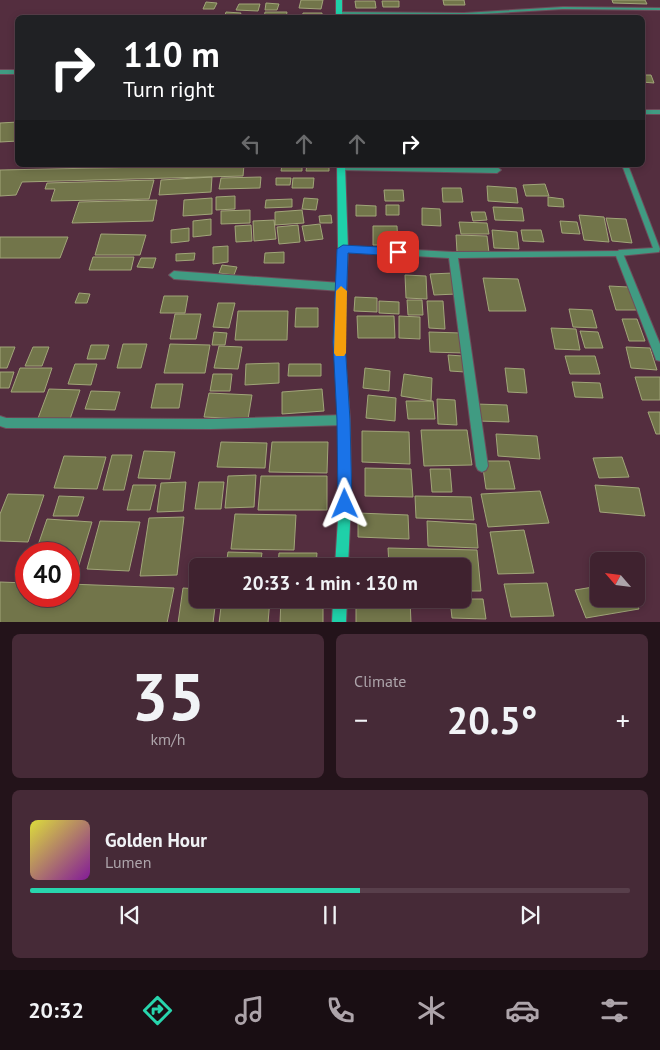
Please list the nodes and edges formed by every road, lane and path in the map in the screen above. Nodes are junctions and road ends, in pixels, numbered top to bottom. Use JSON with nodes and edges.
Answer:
{"nodes":[{"id":1,"x":339,"y":0,"type":"edge"},
{"id":2,"x":660,"y":9,"type":"edge"},
{"id":3,"x":340,"y":15,"type":"edge"},
{"id":4,"x":0,"y":72,"type":"edge"},
{"id":5,"x":15,"y":72,"type":"edge"},
{"id":6,"x":645,"y":112,"type":"edge"},
{"id":7,"x":660,"y":112,"type":"edge"},
{"id":8,"x":341,"y":167,"type":"edge"},
{"id":9,"x":380,"y":167,"type":"edge"},
{"id":10,"x":626,"y":167,"type":"edge"},
{"id":11,"x":497,"y":170,"type":"dead end"},
{"id":12,"x":343,"y":249,"type":"junction"},
{"id":13,"x":619,"y":253,"type":"junction"},
{"id":14,"x":453,"y":255,"type":"junction"},
{"id":15,"x":174,"y":274,"type":"dead end"},
{"id":16,"x":341,"y":287,"type":"junction"},
{"id":17,"x":660,"y":357,"type":"edge"},
{"id":18,"x":344,"y":420,"type":"junction"},
{"id":19,"x":0,"y":421,"type":"edge"},
{"id":20,"x":482,"y":466,"type":"dead end"},
{"id":21,"x":342,"y":558,"type":"edge"},
{"id":22,"x":340,"y":608,"type":"edge"},
{"id":23,"x":339,"y":622,"type":"edge"}],
"edges":[{"from":1,"to":3,"type":"street"},
{"from":2,"to":3,"type":"lane"},
{"from":4,"to":5,"type":"lane"},
{"from":6,"to":7,"type":"lane"},
{"from":8,"to":12,"type":"street"},
{"from":9,"to":11,"type":"street"},
{"from":10,"to":13,"type":"lane"},
{"from":12,"to":14,"type":"street"},
{"from":12,"to":16,"type":"street"},
{"from":13,"to":14,"type":"street"},
{"from":13,"to":17,"type":"street"},
{"from":14,"to":20,"type":"street"},
{"from":15,"to":16,"type":"street"},
{"from":16,"to":18,"type":"street"},
{"from":18,"to":19,"type":"street"},
{"from":18,"to":21,"type":"street"},
{"from":22,"to":23,"type":"street"}]}
